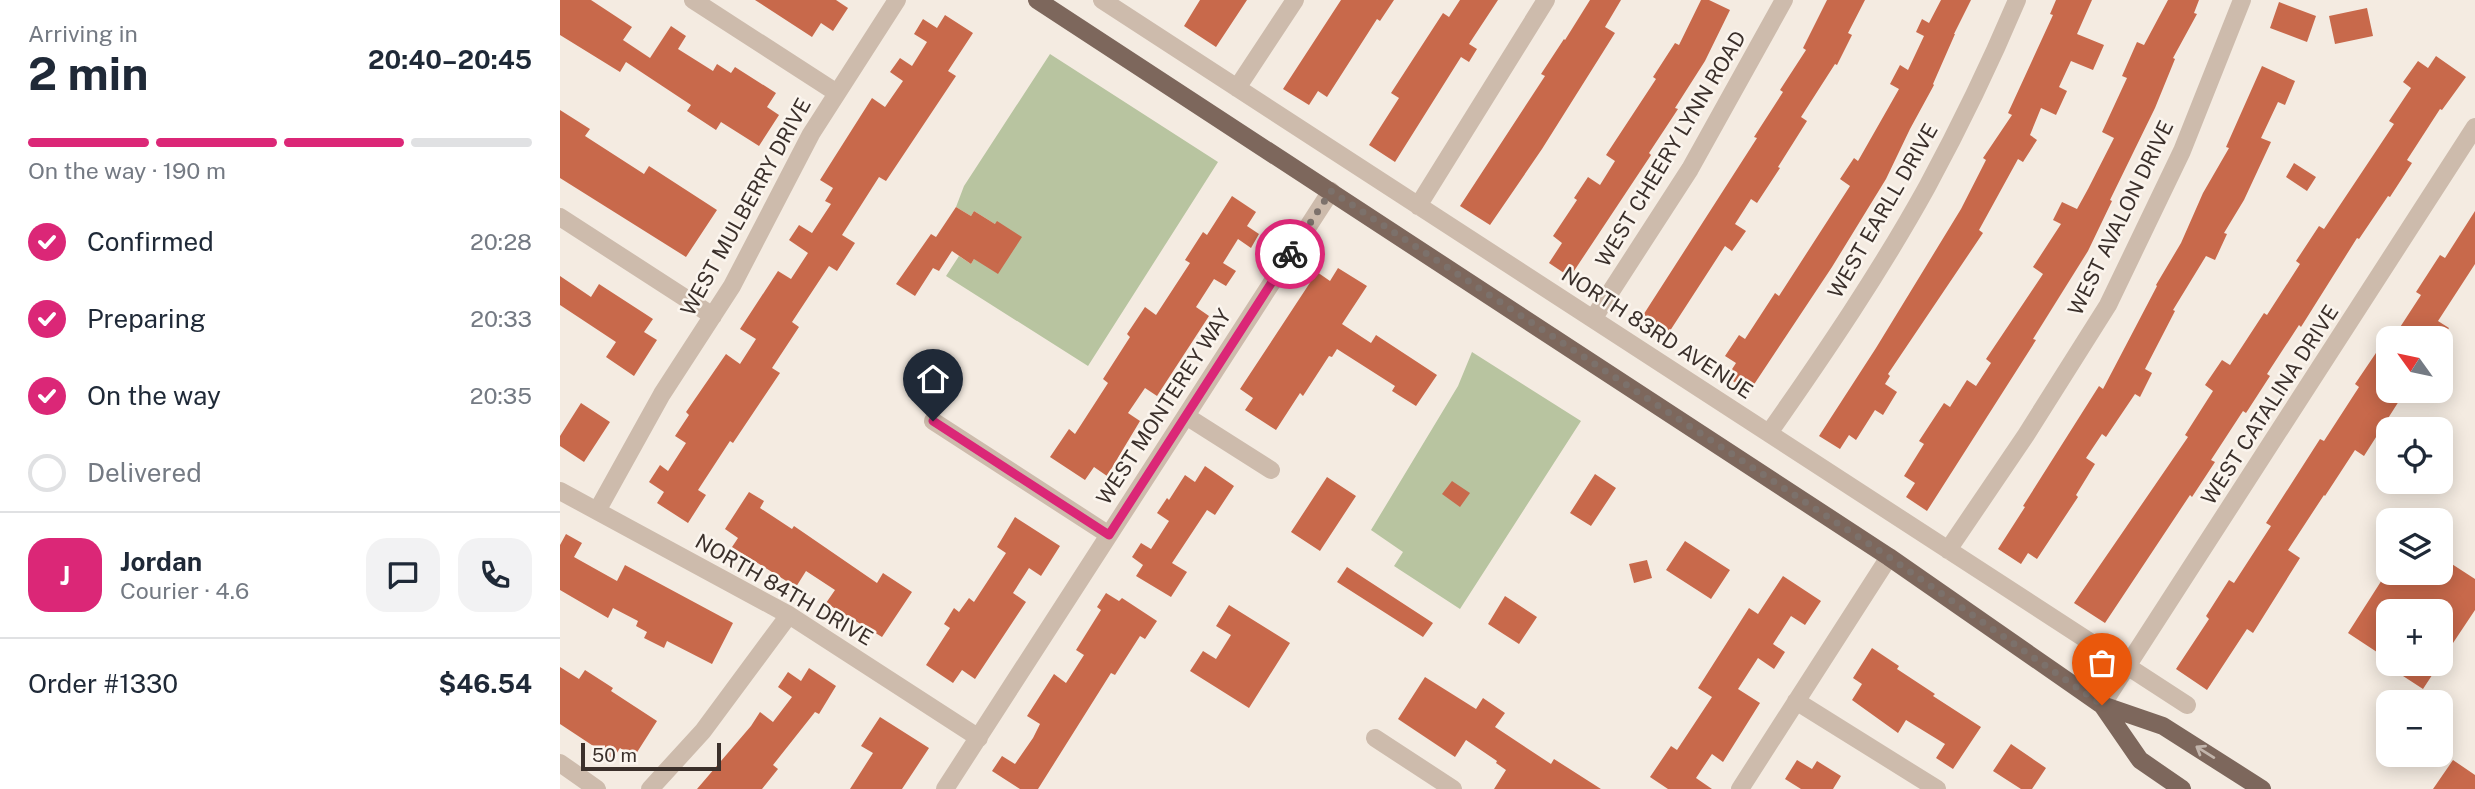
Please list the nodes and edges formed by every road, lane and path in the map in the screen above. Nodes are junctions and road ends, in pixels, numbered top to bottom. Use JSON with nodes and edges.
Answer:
{"nodes":[{"id":1,"x":693,"y":0,"type":"edge"},
{"id":2,"x":897,"y":0,"type":"edge"},
{"id":3,"x":1037,"y":0,"type":"edge"},
{"id":4,"x":1102,"y":0,"type":"edge"},
{"id":5,"x":1295,"y":0,"type":"edge"},
{"id":6,"x":1546,"y":0,"type":"edge"},
{"id":7,"x":1784,"y":0,"type":"edge"},
{"id":8,"x":2017,"y":0,"type":"edge"},
{"id":9,"x":2242,"y":0,"type":"edge"},
{"id":10,"x":1237,"y":88,"type":"junction"},
{"id":11,"x":837,"y":93,"type":"junction"},
{"id":12,"x":2475,"y":127,"type":"edge"},
{"id":13,"x":1331,"y":191,"type":"junction"},
{"id":14,"x":1418,"y":206,"type":"junction"},
{"id":15,"x":560,"y":217,"type":"edge"},
{"id":16,"x":713,"y":316,"type":"junction"},
{"id":17,"x":1593,"y":319,"type":"junction"},
{"id":18,"x":1186,"y":416,"type":"junction"},
{"id":19,"x":933,"y":421,"type":"dead end"},
{"id":20,"x":1769,"y":433,"type":"junction"},
{"id":21,"x":1271,"y":470,"type":"dead end"},
{"id":22,"x":560,"y":491,"type":"edge"},
{"id":23,"x":597,"y":511,"type":"junction"},
{"id":24,"x":1109,"y":535,"type":"junction"},
{"id":25,"x":1948,"y":550,"type":"junction"},
{"id":26,"x":1889,"y":557,"type":"junction"},
{"id":27,"x":789,"y":615,"type":"junction"},
{"id":28,"x":2129,"y":667,"type":"junction"},
{"id":29,"x":1796,"y":701,"type":"junction"},
{"id":30,"x":2102,"y":705,"type":"junction"},
{"id":31,"x":2187,"y":705,"type":"dead end"},
{"id":32,"x":979,"y":738,"type":"junction"},
{"id":33,"x":1375,"y":738,"type":"dead end"},
{"id":34,"x":560,"y":763,"type":"edge"},
{"id":35,"x":597,"y":789,"type":"edge"},
{"id":36,"x":650,"y":789,"type":"edge"},
{"id":37,"x":945,"y":789,"type":"edge"},
{"id":38,"x":1453,"y":789,"type":"edge"},
{"id":39,"x":1740,"y":789,"type":"edge"},
{"id":40,"x":1937,"y":789,"type":"edge"},
{"id":41,"x":2182,"y":789,"type":"edge"},
{"id":42,"x":2262,"y":789,"type":"edge"}],
"edges":[{"from":1,"to":11,"type":"street"},
{"from":2,"to":11,"type":"street","name":"WEST MULBERRY DRIVE"},
{"from":3,"to":13,"type":"main road"},
{"from":4,"to":10,"type":"street","name":"NORTH 83RD AVENUE"},
{"from":5,"to":10,"type":"street"},
{"from":6,"to":14,"type":"street"},
{"from":7,"to":17,"type":"street","name":"WEST CHEERY LYNN ROAD"},
{"from":8,"to":20,"type":"street","name":"WEST EARLL DRIVE"},
{"from":9,"to":25,"type":"street","name":"WEST AVALON DRIVE"},
{"from":10,"to":14,"type":"street","name":"NORTH 83RD AVENUE"},
{"from":11,"to":16,"type":"street","name":"WEST MULBERRY DRIVE"},
{"from":12,"to":28,"type":"street","name":"WEST CATALINA DRIVE"},
{"from":13,"to":18,"type":"street","name":"WEST MONTEREY WAY"},
{"from":13,"to":26,"type":"main road"},
{"from":14,"to":17,"type":"street","name":"NORTH 83RD AVENUE"},
{"from":15,"to":16,"type":"street"},
{"from":16,"to":23,"type":"street","name":"WEST MULBERRY DRIVE"},
{"from":17,"to":20,"type":"street","name":"NORTH 83RD AVENUE"},
{"from":18,"to":21,"type":"street"},
{"from":18,"to":24,"type":"street","name":"WEST MONTEREY WAY"},
{"from":19,"to":24,"type":"street"},
{"from":20,"to":25,"type":"street","name":"NORTH 83RD AVENUE"},
{"from":22,"to":23,"type":"street","name":"NORTH 84TH DRIVE"},
{"from":23,"to":27,"type":"street","name":"NORTH 84TH DRIVE"},
{"from":24,"to":32,"type":"street","name":"WEST MONTEREY WAY"},
{"from":25,"to":28,"type":"street","name":"NORTH 83RD AVENUE"},
{"from":26,"to":29,"type":"street"},
{"from":26,"to":30,"type":"main road"},
{"from":27,"to":32,"type":"street","name":"NORTH 84TH DRIVE"},
{"from":27,"to":36,"type":"street"},
{"from":28,"to":30,"type":"street","name":"WEST CATALINA DRIVE"},
{"from":28,"to":31,"type":"street","name":"NORTH 83RD AVENUE"},
{"from":29,"to":39,"type":"street"},
{"from":29,"to":40,"type":"street"},
{"from":30,"to":41,"type":"main road"},
{"from":42,"to":30,"type":"main road","one_way":true},
{"from":32,"to":37,"type":"street","name":"WEST MONTEREY WAY"},
{"from":33,"to":38,"type":"street"},
{"from":34,"to":35,"type":"street"}]}
